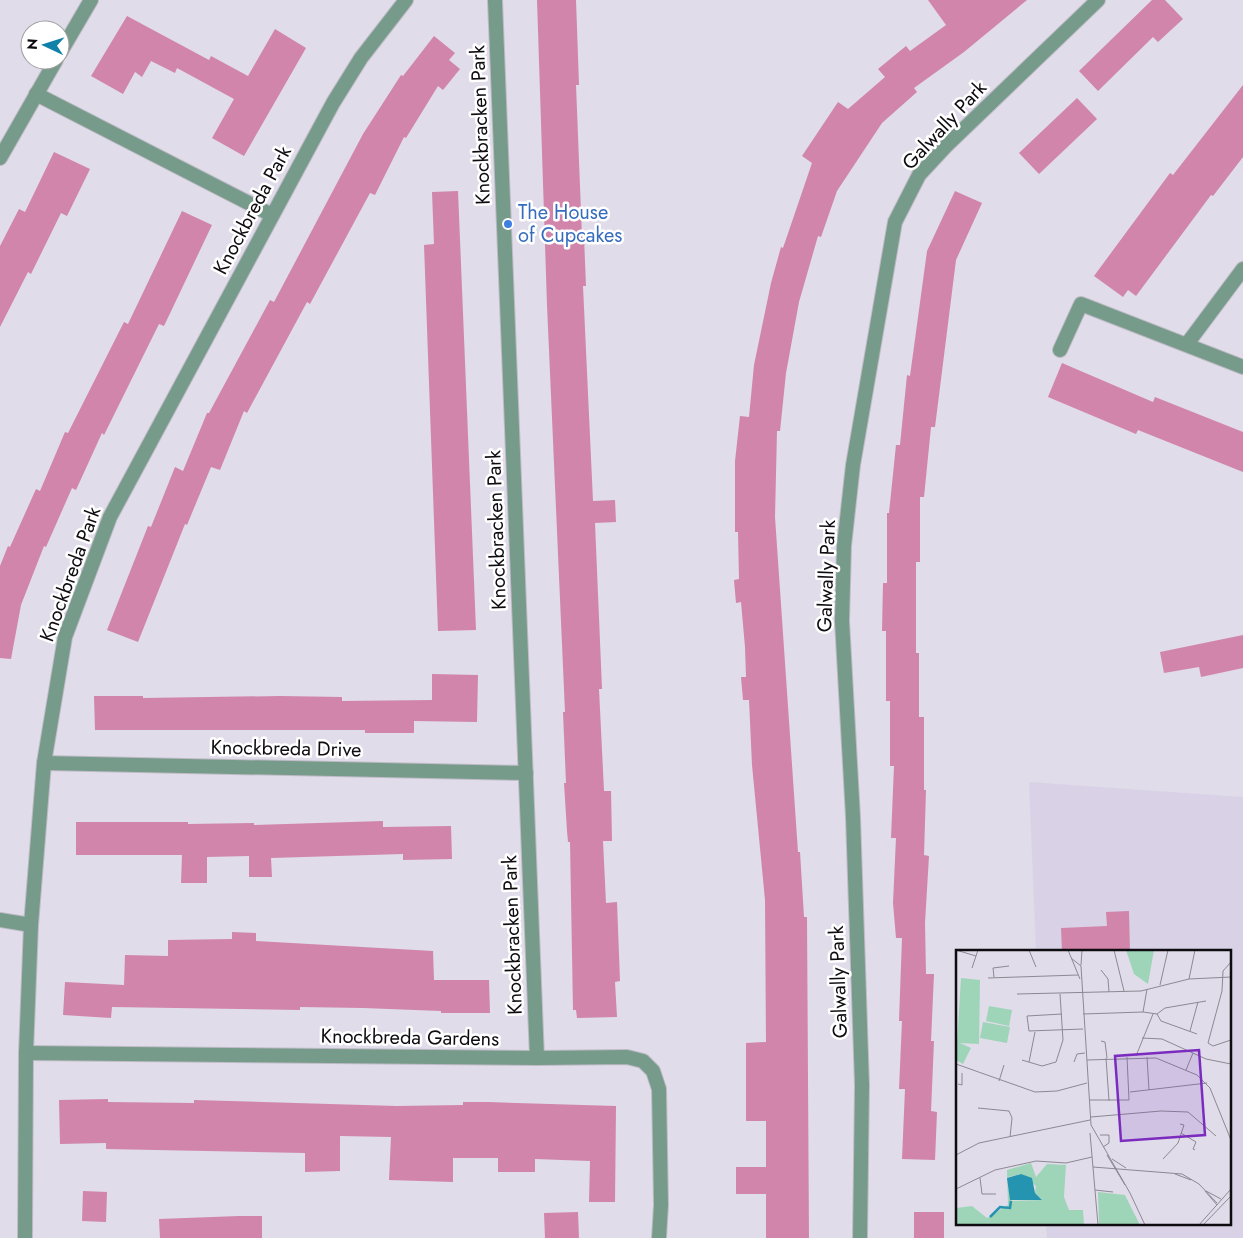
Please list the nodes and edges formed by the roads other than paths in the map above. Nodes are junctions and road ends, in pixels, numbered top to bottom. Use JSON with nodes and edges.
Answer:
{"nodes":[{"id":1,"x":91,"y":0,"type":"edge"},
{"id":2,"x":406,"y":0,"type":"edge"},
{"id":3,"x":494,"y":0,"type":"edge"},
{"id":4,"x":1098,"y":0,"type":"edge"},
{"id":5,"x":70,"y":36,"type":"edge"},
{"id":6,"x":50,"y":70,"type":"edge"},
{"id":7,"x":36,"y":94,"type":"junction"},
{"id":8,"x":0,"y":158,"type":"edge"},
{"id":9,"x":272,"y":215,"type":"junction"},
{"id":10,"x":1243,"y":269,"type":"edge"},
{"id":11,"x":1187,"y":344,"type":"junction"},
{"id":12,"x":1060,"y":350,"type":"dead end"},
{"id":13,"x":1243,"y":367,"type":"edge"},
{"id":14,"x":44,"y":763,"type":"junction"},
{"id":15,"x":526,"y":773,"type":"junction"},
{"id":16,"x":0,"y":920,"type":"edge"},
{"id":17,"x":31,"y":926,"type":"junction"},
{"id":18,"x":26,"y":1053,"type":"junction"},
{"id":19,"x":537,"y":1058,"type":"junction"},
{"id":20,"x":25,"y":1238,"type":"edge"},
{"id":21,"x":659,"y":1238,"type":"edge"},
{"id":22,"x":860,"y":1238,"type":"edge"}],
"edges":[{"from":1,"to":5,"type":"street"},
{"from":2,"to":9,"type":"street","name":"Knockbreda Park"},
{"from":3,"to":15,"type":"street","name":"Knockbracken Park"},
{"from":4,"to":22,"type":"street","name":"Galwally Park"},
{"from":6,"to":7,"type":"street"},
{"from":7,"to":8,"type":"street"},
{"from":7,"to":9,"type":"street"},
{"from":9,"to":14,"type":"street","name":"Knockbreda Park"},
{"from":10,"to":11,"type":"street"},
{"from":11,"to":12,"type":"street"},
{"from":11,"to":13,"type":"street"},
{"from":14,"to":15,"type":"street","name":"Knockbreda Drive"},
{"from":14,"to":17,"type":"street","name":"Knockbreda Park"},
{"from":15,"to":19,"type":"street","name":"Knockbracken Park"},
{"from":16,"to":17,"type":"street"},
{"from":17,"to":18,"type":"street","name":"Knockbreda Park"},
{"from":18,"to":19,"type":"street","name":"Knockbreda Gardens"},
{"from":18,"to":20,"type":"street","name":"Knockbreda Park"},
{"from":19,"to":21,"type":"street","name":"Knockbreda Gardens"}]}
